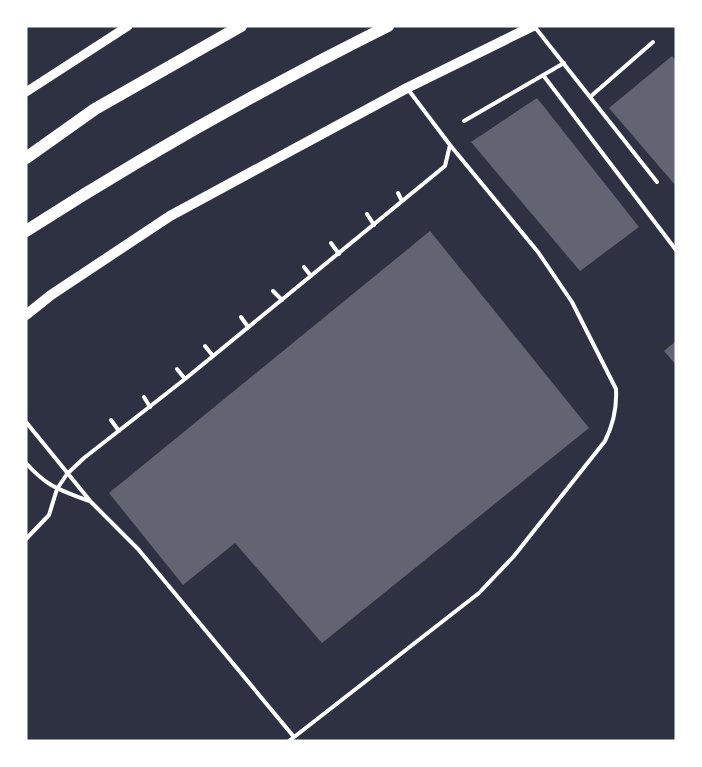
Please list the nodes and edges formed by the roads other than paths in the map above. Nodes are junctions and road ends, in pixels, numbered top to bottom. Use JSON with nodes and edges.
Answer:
{"nodes":[{"id":1,"x":128,"y":26,"type":"edge"},
{"id":2,"x":241,"y":26,"type":"edge"},
{"id":3,"x":388,"y":26,"type":"edge"},
{"id":4,"x":534,"y":26,"type":"edge"},
{"id":5,"x":653,"y":42,"type":"dead end"},
{"id":6,"x":564,"y":63,"type":"junction"},
{"id":7,"x":543,"y":75,"type":"junction"},
{"id":8,"x":407,"y":88,"type":"junction"},
{"id":9,"x":26,"y":92,"type":"edge"},
{"id":10,"x":590,"y":97,"type":"junction"},
{"id":11,"x":464,"y":121,"type":"dead end"},
{"id":12,"x":450,"y":145,"type":"junction"},
{"id":13,"x":26,"y":158,"type":"edge"},
{"id":14,"x":656,"y":182,"type":"dead end"},
{"id":15,"x":398,"y":193,"type":"dead end"},
{"id":16,"x":402,"y":201,"type":"junction"},
{"id":17,"x":367,"y":214,"type":"dead end"},
{"id":18,"x":374,"y":224,"type":"junction"},
{"id":19,"x":26,"y":232,"type":"edge"},
{"id":20,"x":331,"y":243,"type":"dead end"},
{"id":21,"x":676,"y":250,"type":"edge"},
{"id":22,"x":339,"y":254,"type":"junction"},
{"id":23,"x":304,"y":267,"type":"dead end"},
{"id":24,"x":311,"y":276,"type":"junction"},
{"id":25,"x":273,"y":291,"type":"dead end"},
{"id":26,"x":282,"y":300,"type":"junction"},
{"id":27,"x":26,"y":315,"type":"edge"},
{"id":28,"x":241,"y":317,"type":"dead end"},
{"id":29,"x":248,"y":327,"type":"junction"},
{"id":30,"x":205,"y":346,"type":"dead end"},
{"id":31,"x":213,"y":356,"type":"junction"},
{"id":32,"x":177,"y":369,"type":"dead end"},
{"id":33,"x":185,"y":379,"type":"junction"},
{"id":34,"x":144,"y":396,"type":"dead end"},
{"id":35,"x":150,"y":407,"type":"junction"},
{"id":36,"x":111,"y":420,"type":"dead end"},
{"id":37,"x":26,"y":422,"type":"edge"},
{"id":38,"x":119,"y":431,"type":"junction"},
{"id":39,"x":26,"y":463,"type":"edge"},
{"id":40,"x":67,"y":474,"type":"junction"},
{"id":41,"x":57,"y":489,"type":"junction"},
{"id":42,"x":91,"y":502,"type":"junction"},
{"id":43,"x":26,"y":539,"type":"edge"},
{"id":44,"x":294,"y":736,"type":"junction"},
{"id":45,"x":289,"y":741,"type":"edge"}],
"edges":[{"from":1,"to":9,"type":"street"},
{"from":2,"to":13,"type":"highway"},
{"from":3,"to":19,"type":"highway"},
{"from":4,"to":6,"type":"lane"},
{"from":4,"to":8,"type":"main road"},
{"from":5,"to":10,"type":"lane"},
{"from":6,"to":7,"type":"lane"},
{"from":6,"to":10,"type":"lane"},
{"from":7,"to":11,"type":"lane"},
{"from":7,"to":21,"type":"lane"},
{"from":8,"to":12,"type":"lane"},
{"from":8,"to":27,"type":"main road"},
{"from":10,"to":14,"type":"lane"},
{"from":12,"to":16,"type":"lane"},
{"from":12,"to":44,"type":"lane"},
{"from":15,"to":16,"type":"lane"},
{"from":16,"to":18,"type":"lane"},
{"from":17,"to":18,"type":"lane"},
{"from":18,"to":22,"type":"lane"},
{"from":20,"to":22,"type":"lane"},
{"from":22,"to":24,"type":"lane"},
{"from":23,"to":24,"type":"lane"},
{"from":24,"to":26,"type":"lane"},
{"from":25,"to":26,"type":"lane"},
{"from":26,"to":29,"type":"lane"},
{"from":28,"to":29,"type":"lane"},
{"from":29,"to":31,"type":"lane"},
{"from":30,"to":31,"type":"lane"},
{"from":31,"to":33,"type":"lane"},
{"from":32,"to":33,"type":"lane"},
{"from":33,"to":35,"type":"lane"},
{"from":34,"to":35,"type":"lane"},
{"from":35,"to":38,"type":"lane"},
{"from":36,"to":38,"type":"lane"},
{"from":37,"to":40,"type":"lane"},
{"from":38,"to":40,"type":"lane"},
{"from":39,"to":41,"type":"lane"},
{"from":40,"to":41,"type":"lane"},
{"from":40,"to":42,"type":"lane"},
{"from":41,"to":42,"type":"lane"},
{"from":41,"to":43,"type":"lane"},
{"from":42,"to":44,"type":"lane"},
{"from":44,"to":45,"type":"lane"}]}
